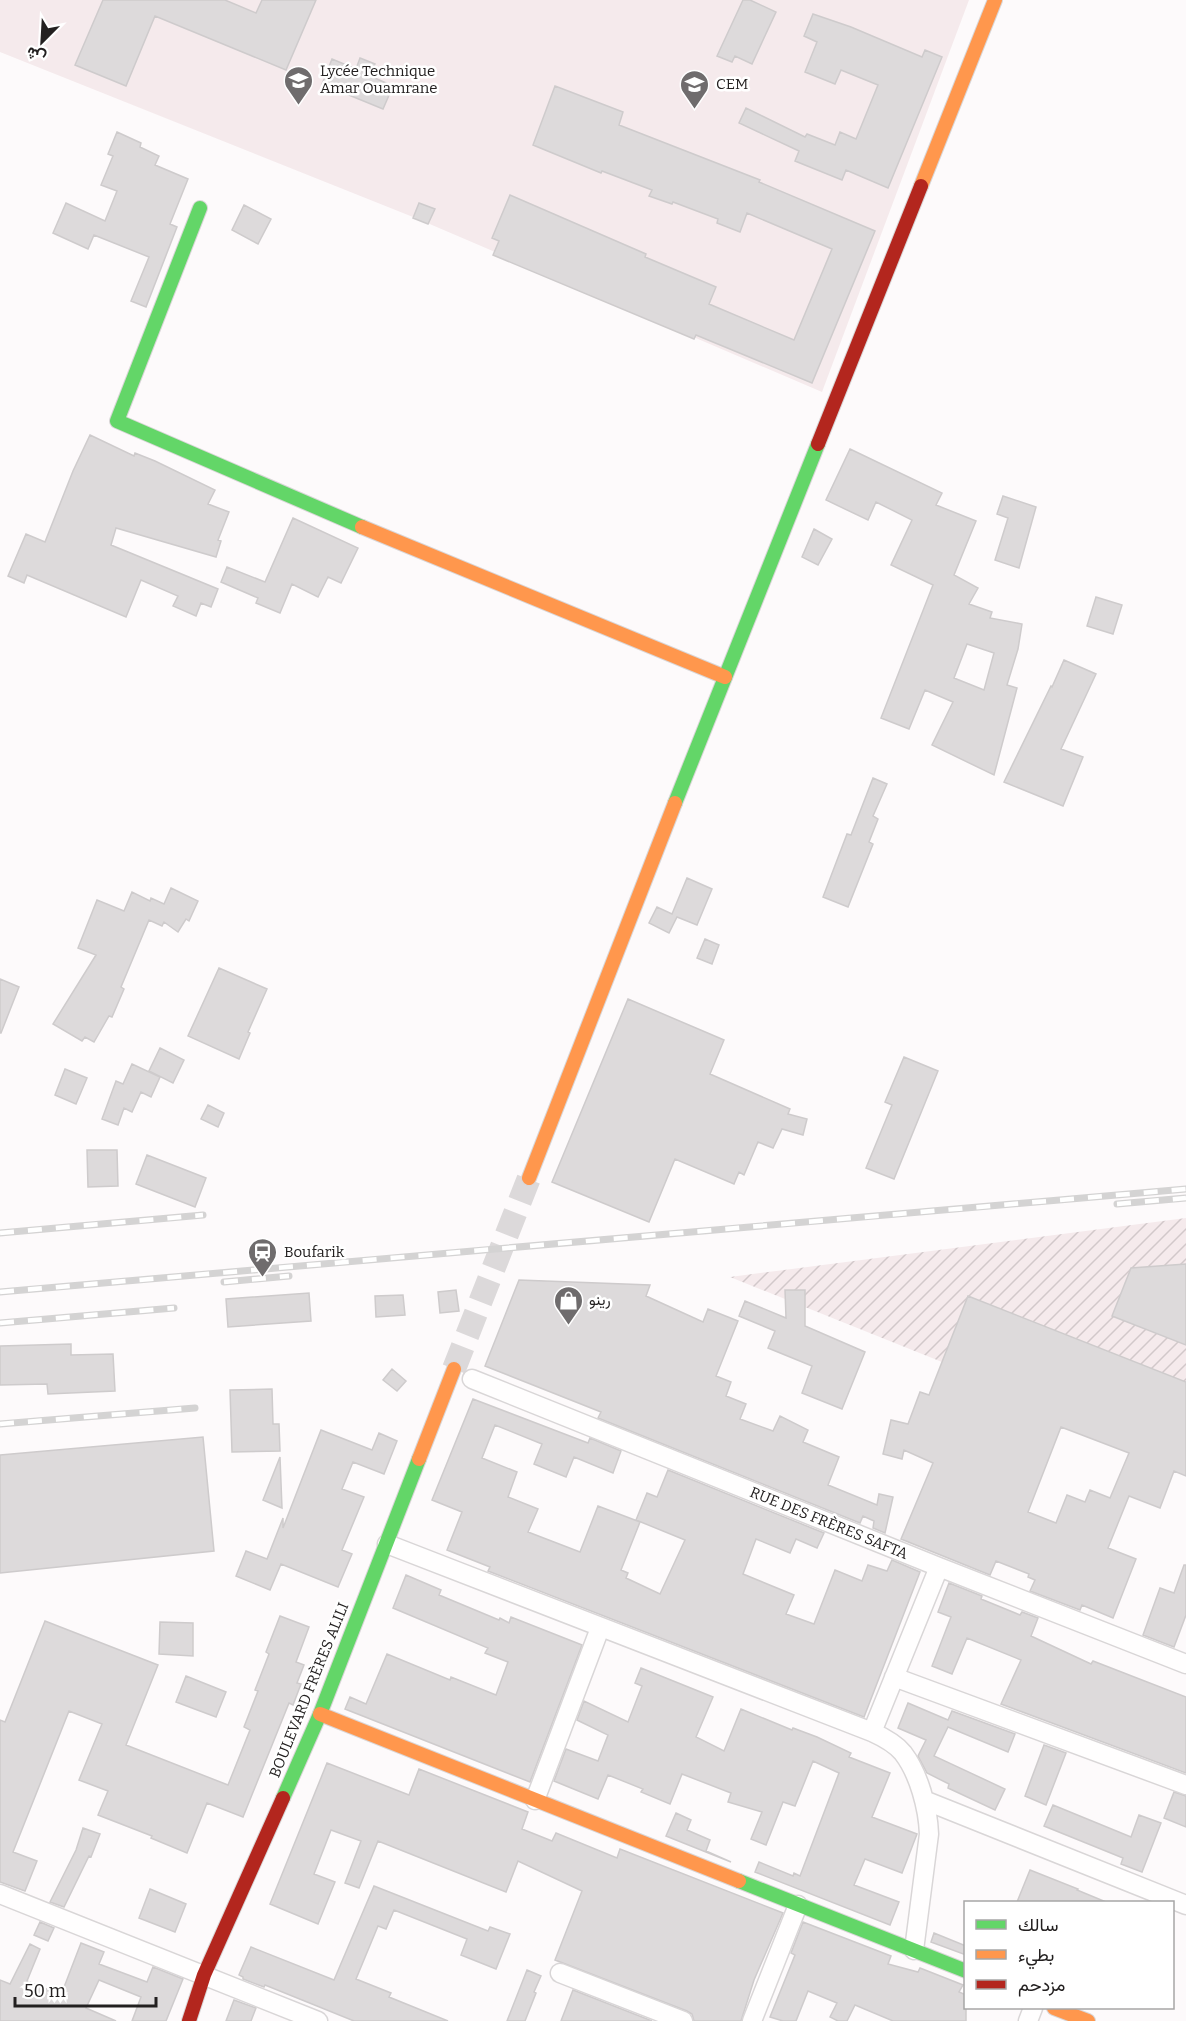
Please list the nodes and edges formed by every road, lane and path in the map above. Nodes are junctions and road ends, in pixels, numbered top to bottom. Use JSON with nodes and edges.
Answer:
{"nodes":[{"id":1,"x":995,"y":0,"type":"edge"},
{"id":2,"x":200,"y":208,"type":"dead end"},
{"id":3,"x":725,"y":677,"type":"junction"},
{"id":4,"x":529,"y":1178,"type":"tunnel mouth"},
{"id":5,"x":454,"y":1369,"type":"tunnel mouth"},
{"id":6,"x":472,"y":1379,"type":"dead end"},
{"id":7,"x":387,"y":1544,"type":"junction"},
{"id":8,"x":939,"y":1567,"type":"junction"},
{"id":9,"x":600,"y":1628,"type":"junction"},
{"id":10,"x":1186,"y":1664,"type":"edge"},
{"id":11,"x":894,"y":1677,"type":"junction"},
{"id":12,"x":320,"y":1714,"type":"junction"},
{"id":13,"x":872,"y":1732,"type":"junction"},
{"id":14,"x":1186,"y":1785,"type":"edge"},
{"id":15,"x":535,"y":1800,"type":"junction"},
{"id":16,"x":924,"y":1800,"type":"junction"},
{"id":17,"x":0,"y":1894,"type":"edge"},
{"id":18,"x":798,"y":1905,"type":"junction"},
{"id":19,"x":1186,"y":1905,"type":"edge"},
{"id":20,"x":914,"y":1950,"type":"junction"},
{"id":21,"x":964,"y":1970,"type":"edge"},
{"id":22,"x":560,"y":1973,"type":"dead end"},
{"id":23,"x":204,"y":1975,"type":"junction"},
{"id":24,"x":1059,"y":2009,"type":"edge"},
{"id":25,"x":189,"y":2021,"type":"edge"},
{"id":26,"x":318,"y":2021,"type":"edge"},
{"id":27,"x":683,"y":2021,"type":"edge"},
{"id":28,"x":752,"y":2021,"type":"edge"},
{"id":29,"x":1088,"y":2021,"type":"edge"}],
"edges":[{"from":1,"to":3,"type":"main road"},
{"from":2,"to":3,"type":"main road"},
{"from":3,"to":4,"type":"main road"},
{"from":5,"to":7,"type":"main road","name":"BOULEVARD FRÈRES ALILI"},
{"from":6,"to":8,"type":"street","name":"RUE DES FRÈRES SAFTA"},
{"from":7,"to":9,"type":"street"},
{"from":7,"to":12,"type":"main road","name":"BOULEVARD FRÈRES ALILI"},
{"from":8,"to":10,"type":"street","name":"RUE DES FRÈRES SAFTA"},
{"from":8,"to":11,"type":"street"},
{"from":9,"to":13,"type":"street"},
{"from":9,"to":15,"type":"street"},
{"from":11,"to":13,"type":"street"},
{"from":11,"to":14,"type":"street"},
{"from":12,"to":15,"type":"main road"},
{"from":12,"to":23,"type":"main road","name":"BOULEVARD FRÈRES ALILI"},
{"from":13,"to":16,"type":"street"},
{"from":15,"to":18,"type":"main road"},
{"from":16,"to":19,"type":"street"},
{"from":16,"to":20,"type":"street"},
{"from":17,"to":23,"type":"street"},
{"from":18,"to":20,"type":"main road"},
{"from":18,"to":28,"type":"street"},
{"from":20,"to":21,"type":"main road"},
{"from":22,"to":27,"type":"street"},
{"from":23,"to":25,"type":"main road","name":"BOULEVARD FRÈRES ALILI"},
{"from":23,"to":26,"type":"street"},
{"from":24,"to":29,"type":"main road"}]}
